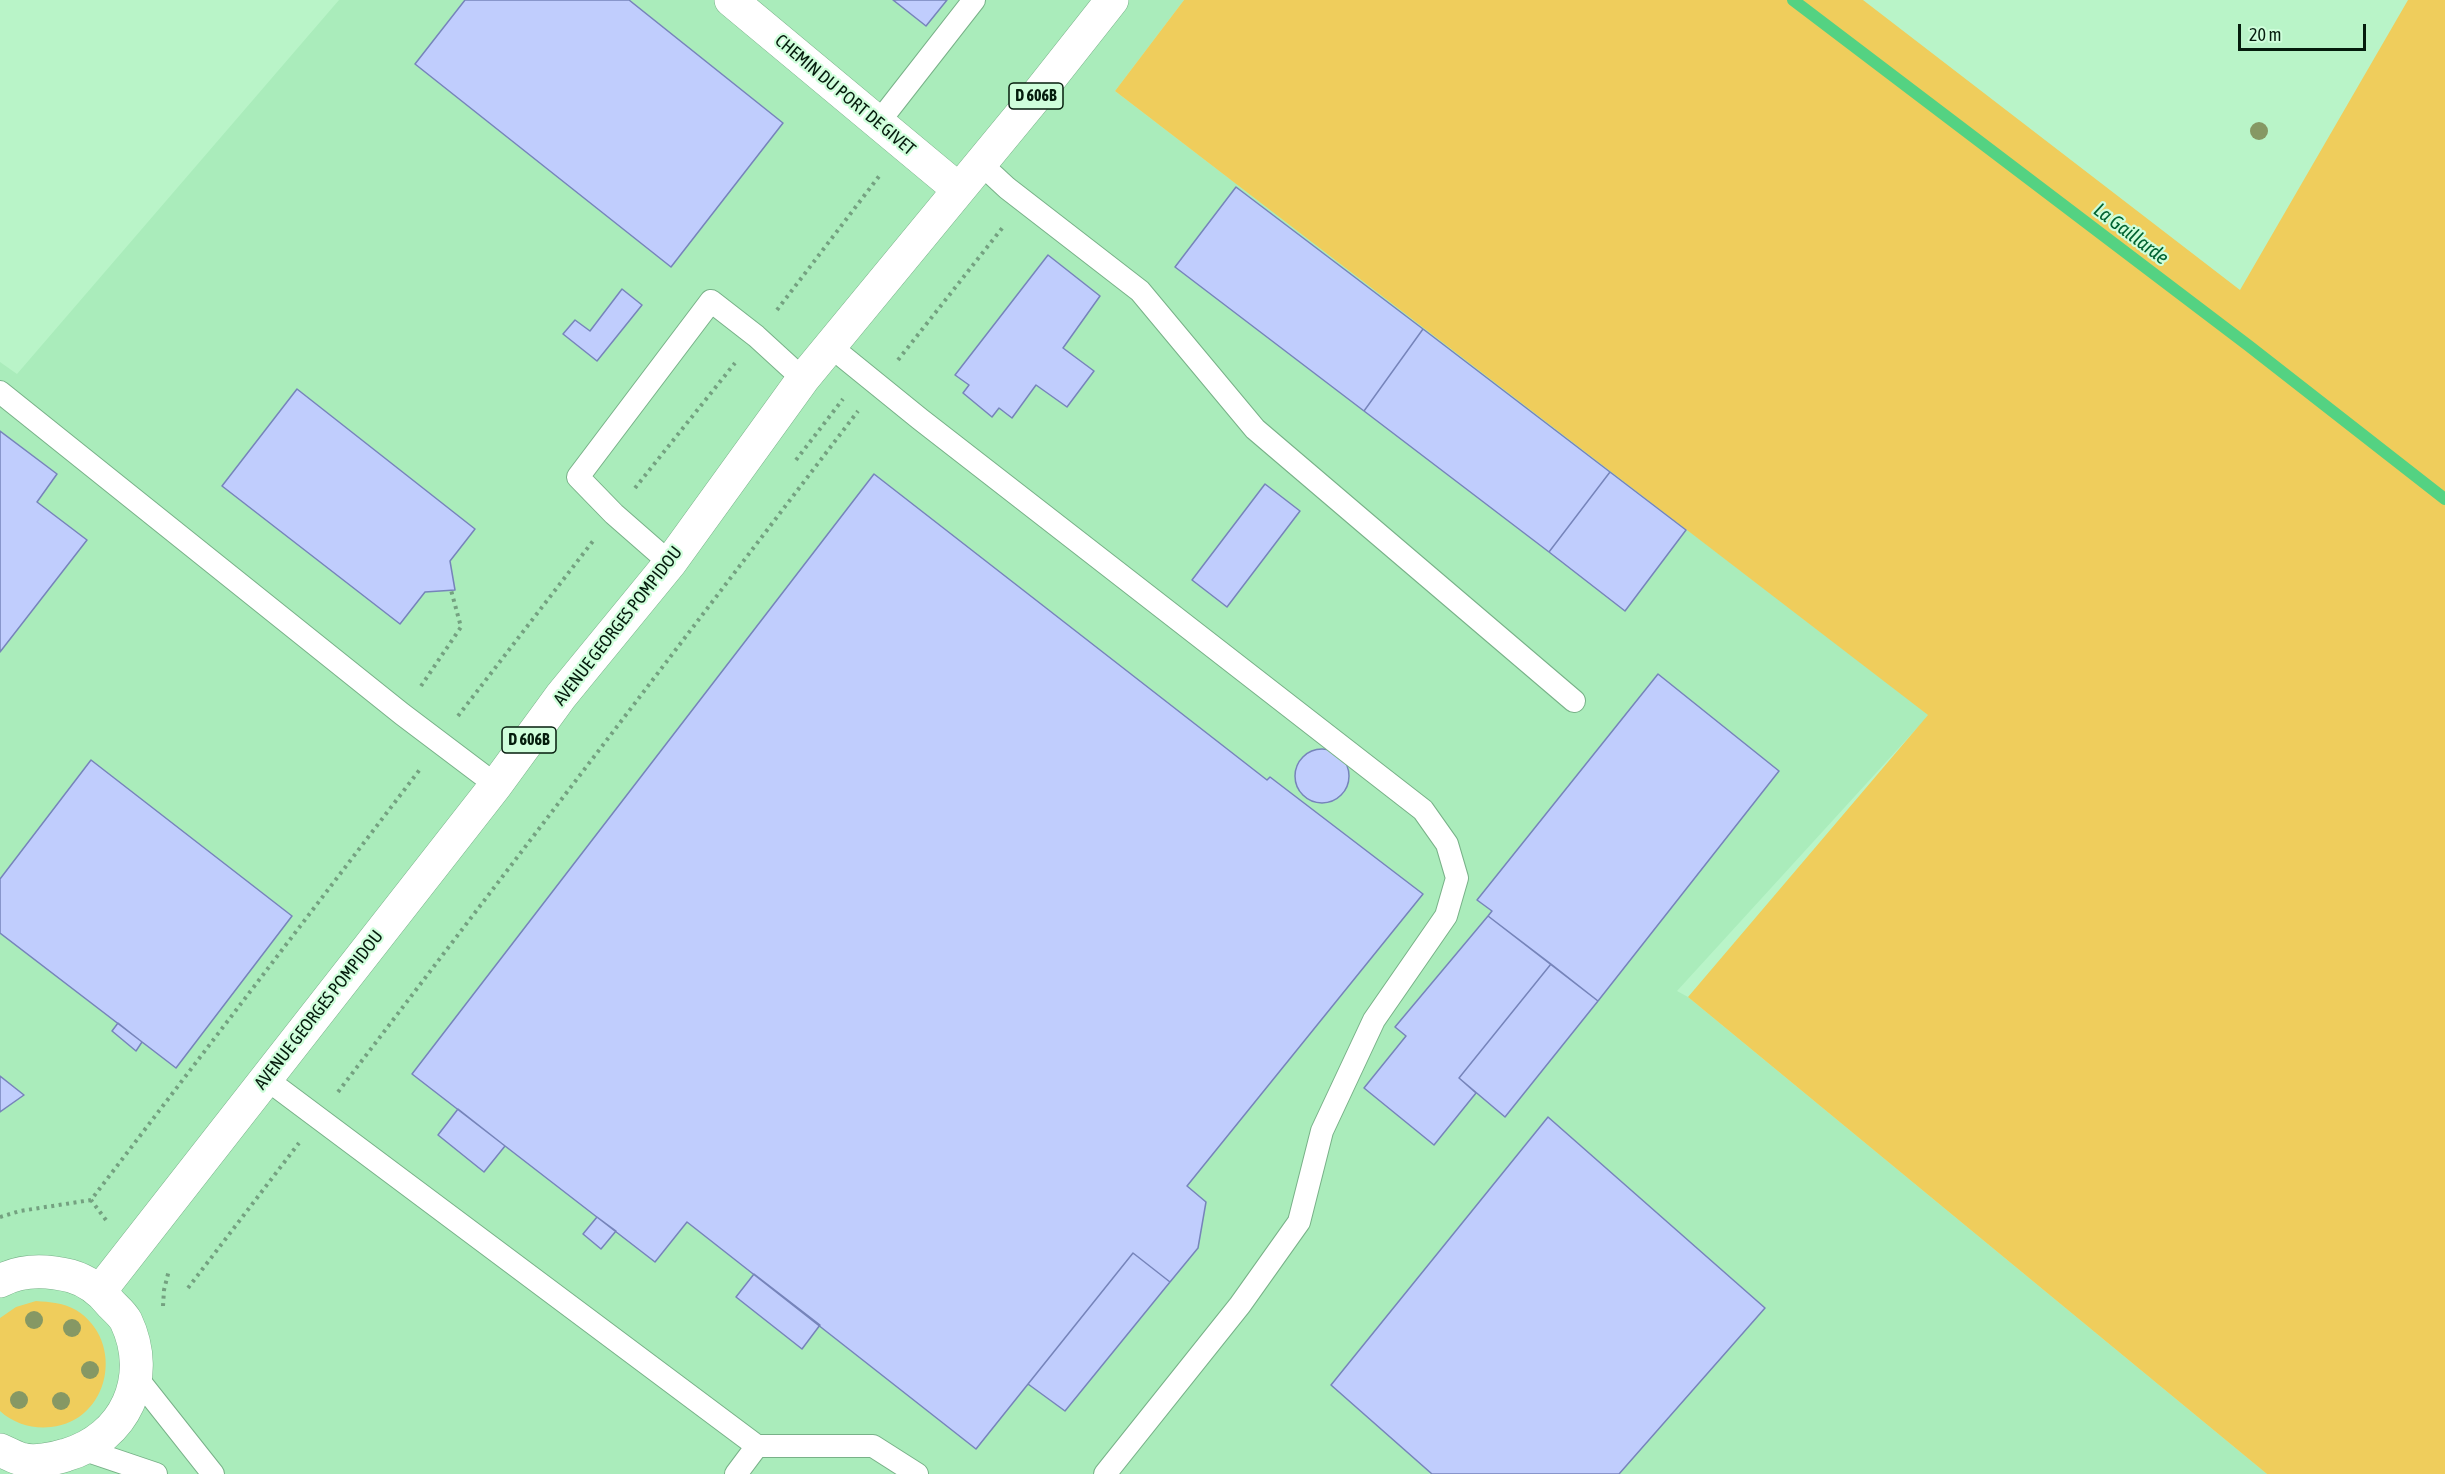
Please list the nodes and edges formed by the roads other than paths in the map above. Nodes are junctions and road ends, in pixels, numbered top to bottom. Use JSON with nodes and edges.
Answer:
{"nodes":[{"id":1,"x":731,"y":0,"type":"edge"},
{"id":2,"x":974,"y":0,"type":"edge"},
{"id":3,"x":1112,"y":0,"type":"edge"},
{"id":4,"x":878,"y":123,"type":"junction"},
{"id":5,"x":980,"y":164,"type":"junction"},
{"id":6,"x":958,"y":189,"type":"junction"},
{"id":7,"x":830,"y":346,"type":"junction"},
{"id":8,"x":803,"y":379,"type":"junction"},
{"id":9,"x":0,"y":392,"type":"edge"},
{"id":10,"x":670,"y":563,"type":"junction"},
{"id":11,"x":1574,"y":701,"type":"dead end"},
{"id":12,"x":496,"y":785,"type":"junction"},
{"id":13,"x":265,"y":1078,"type":"junction"},
{"id":14,"x":0,"y":1281,"type":"edge"},
{"id":15,"x":100,"y":1291,"type":"junction"},
{"id":16,"x":137,"y":1378,"type":"junction"},
{"id":17,"x":757,"y":1446,"type":"junction"},
{"id":18,"x":85,"y":1450,"type":"junction"},
{"id":19,"x":10,"y":1461,"type":"edge"},
{"id":20,"x":156,"y":1474,"type":"edge"},
{"id":21,"x":213,"y":1474,"type":"edge"},
{"id":22,"x":736,"y":1474,"type":"edge"},
{"id":23,"x":917,"y":1474,"type":"edge"},
{"id":24,"x":1105,"y":1474,"type":"edge"}],
"edges":[{"from":1,"to":4,"type":"main road","name":"CHEMIN DU PORT DE GIVET"},
{"from":2,"to":4,"type":"lane"},
{"from":3,"to":5,"type":"main road","number":"D 606B"},
{"from":4,"to":6,"type":"main road","name":"CHEMIN DU PORT DE GIVET"},
{"from":5,"to":6,"type":"main road","number":"D 606B"},
{"from":5,"to":11,"type":"lane"},
{"from":6,"to":7,"type":"main road","name":"AVENUE GEORGES POMPIDOU","number":"D 606B"},
{"from":7,"to":8,"type":"main road","name":"AVENUE GEORGES POMPIDOU","number":"D 606B"},
{"from":7,"to":24,"type":"lane"},
{"from":8,"to":10,"type":"main road","name":"AVENUE GEORGES POMPIDOU","number":"D 606B"},
{"from":8,"to":10,"type":"lane"},
{"from":9,"to":12,"type":"lane"},
{"from":10,"to":12,"type":"main road","name":"AVENUE GEORGES POMPIDOU","number":"D 606B"},
{"from":12,"to":13,"type":"main road","name":"AVENUE GEORGES POMPIDOU","number":"D 606B"},
{"from":13,"to":15,"type":"main road","name":"AVENUE GEORGES POMPIDOU","number":"D 606B"},
{"from":13,"to":17,"type":"lane"},
{"from":14,"to":15,"type":"main road"},
{"from":15,"to":16,"type":"main road"},
{"from":16,"to":18,"type":"main road"},
{"from":16,"to":21,"type":"lane"},
{"from":17,"to":22,"type":"lane"},
{"from":17,"to":23,"type":"lane"},
{"from":18,"to":19,"type":"main road"},
{"from":18,"to":20,"type":"lane"}]}
